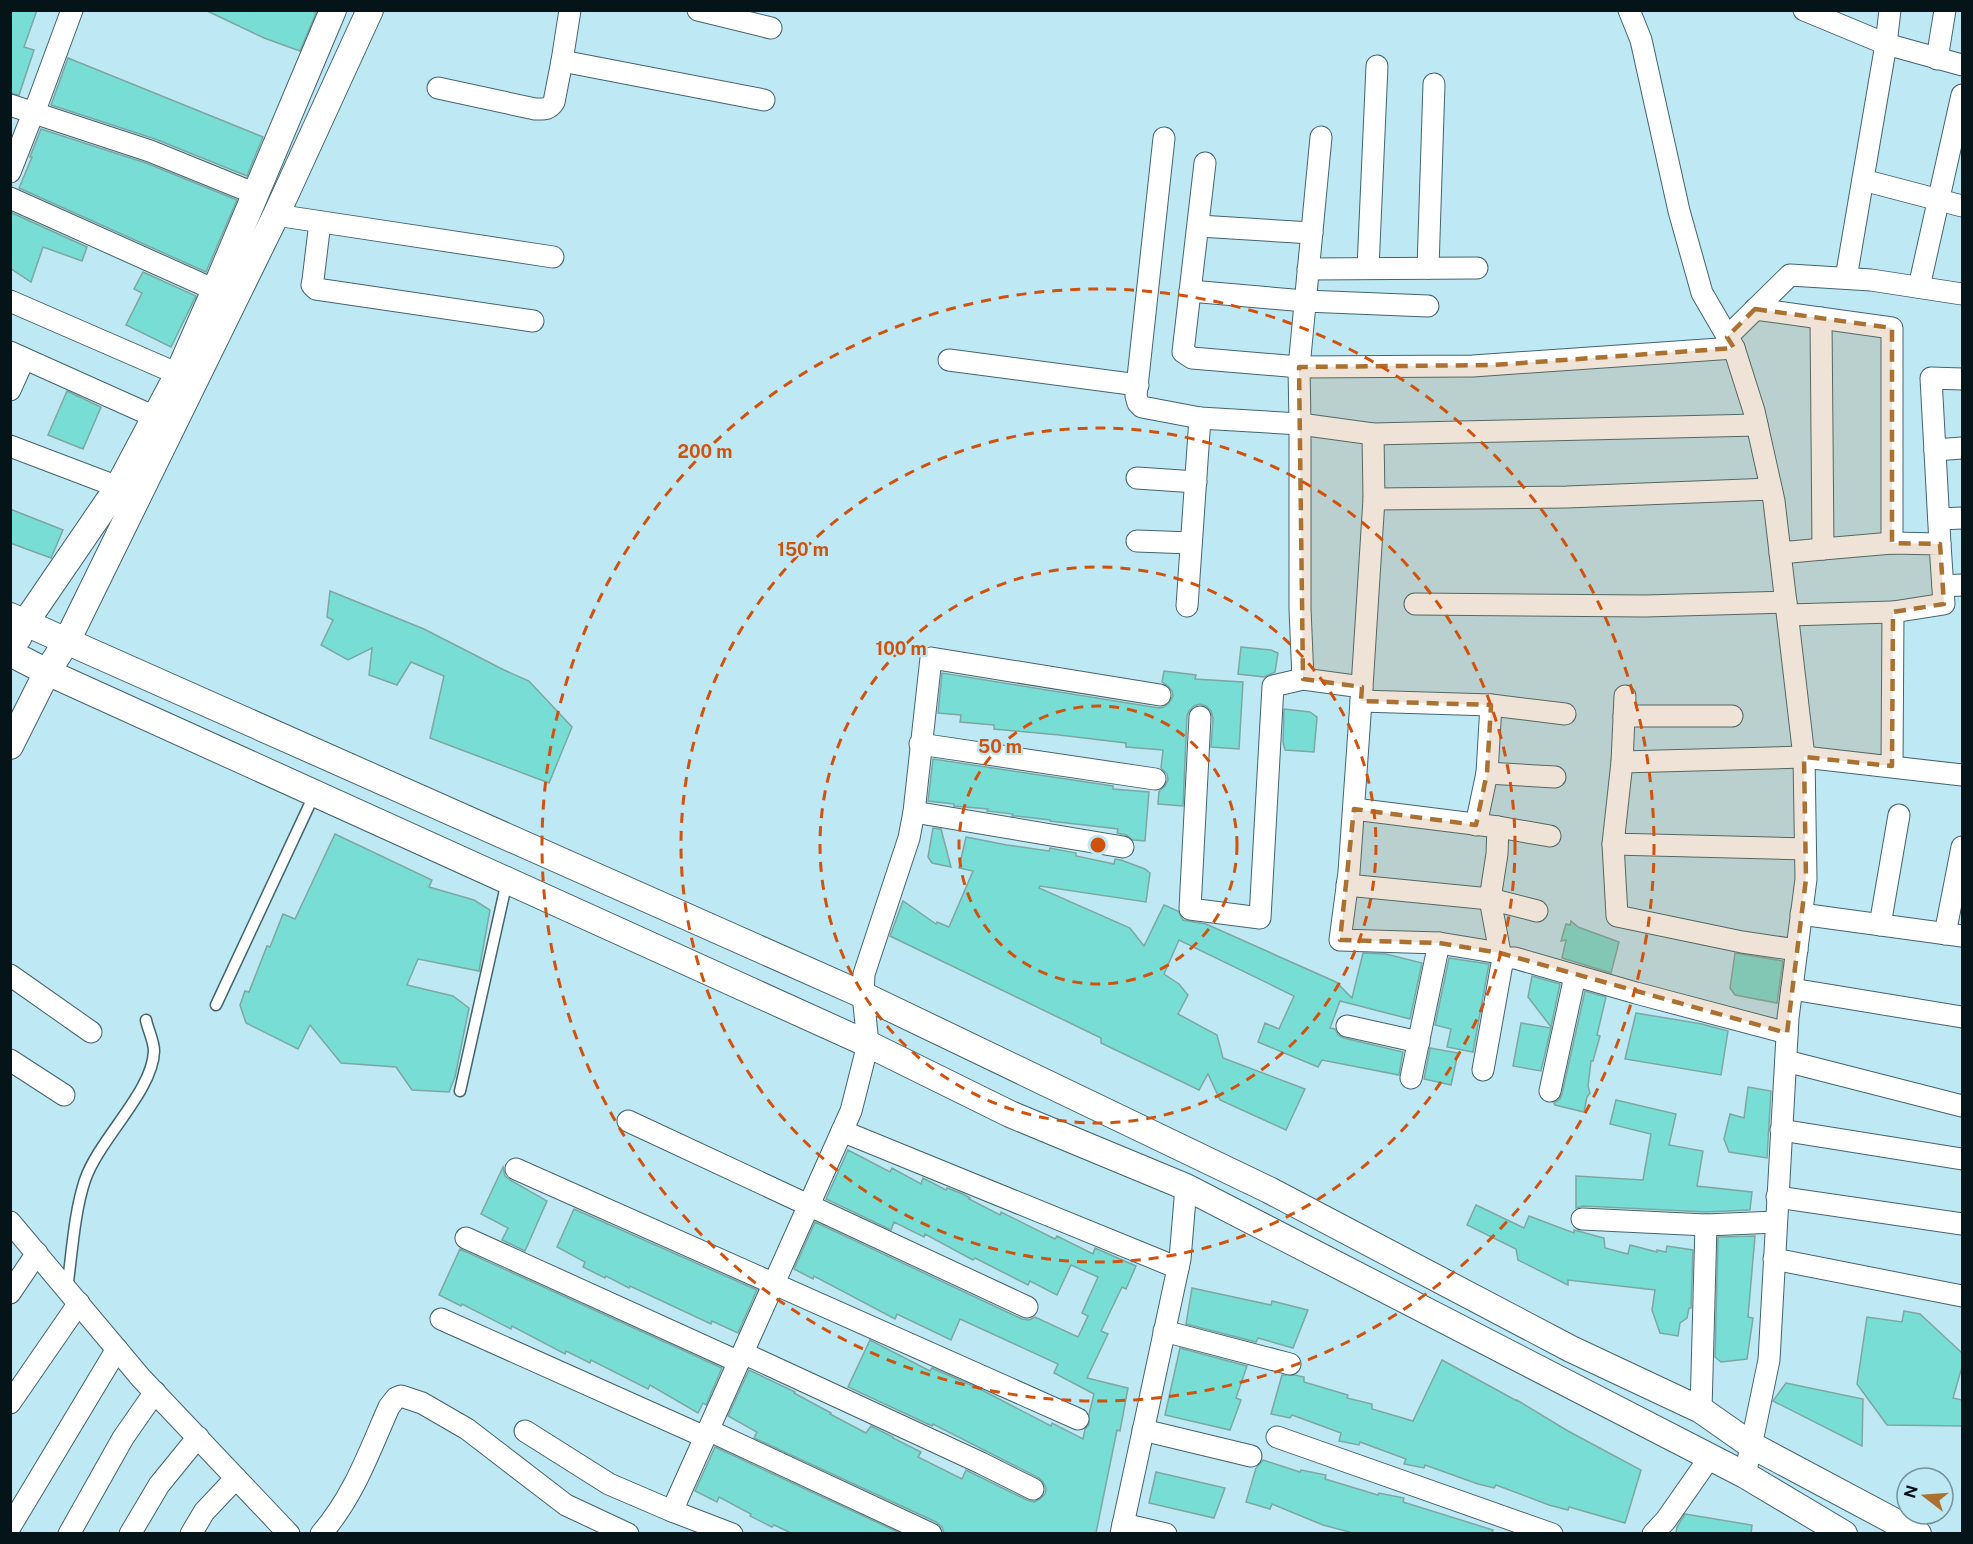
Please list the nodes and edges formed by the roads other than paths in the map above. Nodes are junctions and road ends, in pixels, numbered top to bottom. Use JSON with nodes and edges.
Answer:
{"nodes":[{"id":1,"x":72,"y":10,"type":"edge"},
{"id":2,"x":333,"y":10,"type":"edge"},
{"id":3,"x":370,"y":10,"type":"edge"},
{"id":4,"x":570,"y":10,"type":"edge"},
{"id":5,"x":698,"y":10,"type":"edge"},
{"id":6,"x":1629,"y":10,"type":"edge"},
{"id":7,"x":1804,"y":10,"type":"edge"},
{"id":8,"x":1890,"y":10,"type":"edge"},
{"id":9,"x":1945,"y":10,"type":"edge"},
{"id":10,"x":771,"y":28,"type":"dead end"},
{"id":11,"x":1886,"y":44,"type":"junction"},
{"id":12,"x":1937,"y":59,"type":"junction"},
{"id":13,"x":562,"y":61,"type":"junction"},
{"id":14,"x":1962,"y":65,"type":"edge"},
{"id":15,"x":1377,"y":66,"type":"dead end"},
{"id":16,"x":1434,"y":84,"type":"dead end"},
{"id":17,"x":438,"y":88,"type":"dead end"},
{"id":18,"x":1962,"y":95,"type":"edge"},
{"id":19,"x":764,"y":100,"type":"dead end"},
{"id":20,"x":10,"y":105,"type":"edge"},
{"id":21,"x":34,"y":113,"type":"junction"},
{"id":22,"x":1321,"y":137,"type":"dead end"},
{"id":23,"x":1164,"y":138,"type":"dead end"},
{"id":24,"x":1205,"y":163,"type":"dead end"},
{"id":25,"x":10,"y":172,"type":"edge"},
{"id":26,"x":1863,"y":180,"type":"junction"},
{"id":27,"x":255,"y":194,"type":"junction"},
{"id":28,"x":10,"y":198,"type":"edge"},
{"id":29,"x":1939,"y":200,"type":"junction"},
{"id":30,"x":1962,"y":206,"type":"edge"},
{"id":31,"x":276,"y":215,"type":"junction"},
{"id":32,"x":320,"y":222,"type":"junction"},
{"id":33,"x":1199,"y":226,"type":"junction"},
{"id":34,"x":1312,"y":233,"type":"junction"},
{"id":35,"x":553,"y":257,"type":"dead end"},
{"id":36,"x":1368,"y":268,"type":"junction"},
{"id":37,"x":1428,"y":268,"type":"junction"},
{"id":38,"x":1477,"y":268,"type":"dead end"},
{"id":39,"x":1308,"y":269,"type":"junction"},
{"id":40,"x":1845,"y":278,"type":"junction"},
{"id":41,"x":1919,"y":287,"type":"junction"},
{"id":42,"x":215,"y":290,"type":"junction"},
{"id":43,"x":1190,"y":291,"type":"junction"},
{"id":44,"x":1962,"y":294,"type":"edge"},
{"id":45,"x":10,"y":301,"type":"edge"},
{"id":46,"x":1305,"y":302,"type":"junction"},
{"id":47,"x":1428,"y":306,"type":"dead end"},
{"id":48,"x":1755,"y":309,"type":"junction"},
{"id":49,"x":1821,"y":318,"type":"junction"},
{"id":50,"x":533,"y":321,"type":"dead end"},
{"id":51,"x":1730,"y":342,"type":"junction"},
{"id":52,"x":17,"y":356,"type":"edge"},
{"id":53,"x":949,"y":360,"type":"dead end"},
{"id":54,"x":1299,"y":367,"type":"junction"},
{"id":55,"x":178,"y":374,"type":"junction"},
{"id":56,"x":1962,"y":379,"type":"edge"},
{"id":57,"x":1138,"y":385,"type":"junction"},
{"id":58,"x":10,"y":390,"type":"edge"},
{"id":59,"x":155,"y":417,"type":"junction"},
{"id":60,"x":1200,"y":418,"type":"junction"},
{"id":61,"x":1300,"y":424,"type":"junction"},
{"id":62,"x":1757,"y":425,"type":"junction"},
{"id":63,"x":1373,"y":434,"type":"junction"},
{"id":64,"x":10,"y":446,"type":"edge"},
{"id":65,"x":1962,"y":448,"type":"edge"},
{"id":66,"x":1935,"y":450,"type":"junction"},
{"id":67,"x":1137,"y":478,"type":"dead end"},
{"id":68,"x":1196,"y":482,"type":"junction"},
{"id":69,"x":118,"y":487,"type":"junction"},
{"id":70,"x":1771,"y":489,"type":"junction"},
{"id":71,"x":1374,"y":499,"type":"junction"},
{"id":72,"x":1962,"y":518,"type":"edge"},
{"id":73,"x":1939,"y":519,"type":"junction"},
{"id":74,"x":1137,"y":541,"type":"dead end"},
{"id":75,"x":1191,"y":543,"type":"junction"},
{"id":76,"x":1892,"y":543,"type":"junction"},
{"id":77,"x":1940,"y":544,"type":"junction"},
{"id":78,"x":1823,"y":549,"type":"junction"},
{"id":79,"x":1780,"y":553,"type":"junction"},
{"id":80,"x":1953,"y":586,"type":"edge"},
{"id":81,"x":1415,"y":604,"type":"dead end"},
{"id":82,"x":1187,"y":606,"type":"dead end"},
{"id":83,"x":1787,"y":609,"type":"junction"},
{"id":84,"x":1893,"y":612,"type":"junction"},
{"id":85,"x":18,"y":620,"type":"edge"},
{"id":86,"x":67,"y":641,"type":"junction"},
{"id":87,"x":11,"y":654,"type":"edge"},
{"id":88,"x":47,"y":672,"type":"junction"},
{"id":89,"x":1303,"y":678,"type":"junction"},
{"id":90,"x":1362,"y":694,"type":"junction"},
{"id":91,"x":1160,"y":695,"type":"dead end"},
{"id":92,"x":1491,"y":705,"type":"junction"},
{"id":93,"x":1565,"y":714,"type":"dead end"},
{"id":94,"x":1732,"y":716,"type":"dead end"},
{"id":95,"x":1200,"y":717,"type":"dead end"},
{"id":96,"x":920,"y":744,"type":"junction"},
{"id":97,"x":10,"y":746,"type":"edge"},
{"id":98,"x":1804,"y":757,"type":"junction"},
{"id":99,"x":1622,"y":762,"type":"junction"},
{"id":100,"x":1892,"y":766,"type":"junction"},
{"id":101,"x":1487,"y":773,"type":"junction"},
{"id":102,"x":1962,"y":775,"type":"edge"},
{"id":103,"x":1555,"y":777,"type":"dead end"},
{"id":104,"x":1155,"y":779,"type":"dead end"},
{"id":105,"x":315,"y":792,"type":"junction"},
{"id":106,"x":1354,"y":809,"type":"junction"},
{"id":107,"x":914,"y":812,"type":"junction"},
{"id":108,"x":1899,"y":815,"type":"dead end"},
{"id":109,"x":1476,"y":825,"type":"junction"},
{"id":110,"x":1498,"y":827,"type":"junction"},
{"id":111,"x":1550,"y":836,"type":"dead end"},
{"id":112,"x":1613,"y":844,"type":"junction"},
{"id":113,"x":1123,"y":847,"type":"dead end"},
{"id":114,"x":1962,"y":847,"type":"edge"},
{"id":115,"x":1805,"y":849,"type":"junction"},
{"id":116,"x":507,"y":881,"type":"junction"},
{"id":117,"x":1347,"y":885,"type":"junction"},
{"id":118,"x":1490,"y":899,"type":"junction"},
{"id":119,"x":1538,"y":911,"type":"dead end"},
{"id":120,"x":1802,"y":914,"type":"junction"},
{"id":121,"x":1880,"y":925,"type":"junction"},
{"id":122,"x":1954,"y":935,"type":"edge"},
{"id":123,"x":1439,"y":943,"type":"junction"},
{"id":124,"x":1797,"y":950,"type":"junction"},
{"id":125,"x":1502,"y":956,"type":"junction"},
{"id":126,"x":10,"y":975,"type":"edge"},
{"id":127,"x":1575,"y":976,"type":"junction"},
{"id":128,"x":1792,"y":989,"type":"junction"},
{"id":129,"x":863,"y":995,"type":"junction"},
{"id":130,"x":216,"y":1005,"type":"dead end"},
{"id":131,"x":1962,"y":1017,"type":"edge"},
{"id":132,"x":146,"y":1020,"type":"dead end"},
{"id":133,"x":1347,"y":1026,"type":"dead end"},
{"id":134,"x":91,"y":1032,"type":"dead end"},
{"id":135,"x":1787,"y":1033,"type":"junction"},
{"id":136,"x":1419,"y":1042,"type":"junction"},
{"id":137,"x":868,"y":1044,"type":"junction"},
{"id":138,"x":10,"y":1060,"type":"edge"},
{"id":139,"x":1786,"y":1060,"type":"junction"},
{"id":140,"x":1483,"y":1070,"type":"dead end"},
{"id":141,"x":1411,"y":1078,"type":"dead end"},
{"id":142,"x":460,"y":1091,"type":"dead end"},
{"id":143,"x":1550,"y":1091,"type":"dead end"},
{"id":144,"x":64,"y":1095,"type":"dead end"},
{"id":145,"x":1962,"y":1106,"type":"edge"},
{"id":146,"x":628,"y":1121,"type":"dead end"},
{"id":147,"x":1781,"y":1130,"type":"junction"},
{"id":148,"x":842,"y":1131,"type":"junction"},
{"id":149,"x":1962,"y":1159,"type":"edge"},
{"id":150,"x":516,"y":1168,"type":"dead end"},
{"id":151,"x":1186,"y":1187,"type":"junction"},
{"id":152,"x":1778,"y":1197,"type":"junction"},
{"id":153,"x":808,"y":1206,"type":"junction"},
{"id":154,"x":1582,"y":1219,"type":"dead end"},
{"id":155,"x":10,"y":1222,"type":"edge"},
{"id":156,"x":1776,"y":1222,"type":"junction"},
{"id":157,"x":1962,"y":1224,"type":"edge"},
{"id":158,"x":1706,"y":1225,"type":"junction"},
{"id":159,"x":466,"y":1238,"type":"dead end"},
{"id":160,"x":37,"y":1253,"type":"junction"},
{"id":161,"x":1774,"y":1259,"type":"junction"},
{"id":162,"x":1178,"y":1268,"type":"junction"},
{"id":163,"x":774,"y":1283,"type":"junction"},
{"id":164,"x":10,"y":1293,"type":"edge"},
{"id":165,"x":73,"y":1296,"type":"junction"},
{"id":166,"x":1962,"y":1296,"type":"edge"},
{"id":167,"x":1027,"y":1307,"type":"dead end"},
{"id":168,"x":441,"y":1319,"type":"dead end"},
{"id":169,"x":1164,"y":1331,"type":"junction"},
{"id":170,"x":117,"y":1349,"type":"junction"},
{"id":171,"x":741,"y":1357,"type":"junction"},
{"id":172,"x":1290,"y":1364,"type":"dead end"},
{"id":173,"x":155,"y":1392,"type":"junction"},
{"id":174,"x":13,"y":1395,"type":"edge"},
{"id":175,"x":1701,"y":1410,"type":"junction"},
{"id":176,"x":1078,"y":1419,"type":"dead end"},
{"id":177,"x":1143,"y":1430,"type":"junction"},
{"id":178,"x":525,"y":1431,"type":"dead end"},
{"id":179,"x":707,"y":1433,"type":"junction"},
{"id":180,"x":198,"y":1437,"type":"junction"},
{"id":181,"x":1277,"y":1437,"type":"dead end"},
{"id":182,"x":1751,"y":1445,"type":"junction"},
{"id":183,"x":1251,"y":1456,"type":"dead end"},
{"id":184,"x":1710,"y":1457,"type":"junction"},
{"id":185,"x":1745,"y":1475,"type":"junction"},
{"id":186,"x":236,"y":1478,"type":"junction"},
{"id":187,"x":1033,"y":1489,"type":"dead end"},
{"id":188,"x":672,"y":1511,"type":"junction"},
{"id":189,"x":1122,"y":1529,"type":"edge"},
{"id":190,"x":12,"y":1530,"type":"edge"},
{"id":191,"x":69,"y":1533,"type":"edge"},
{"id":192,"x":130,"y":1533,"type":"edge"},
{"id":193,"x":191,"y":1533,"type":"edge"},
{"id":194,"x":289,"y":1533,"type":"edge"},
{"id":195,"x":321,"y":1533,"type":"edge"},
{"id":196,"x":628,"y":1533,"type":"edge"},
{"id":197,"x":729,"y":1533,"type":"edge"},
{"id":198,"x":932,"y":1533,"type":"edge"},
{"id":199,"x":1166,"y":1533,"type":"edge"},
{"id":200,"x":1552,"y":1533,"type":"edge"},
{"id":201,"x":1653,"y":1533,"type":"edge"},
{"id":202,"x":1844,"y":1533,"type":"edge"},
{"id":203,"x":1918,"y":1533,"type":"edge"}],
"edges":[{"from":1,"to":21,"type":"street"},
{"from":2,"to":27,"type":"street"},
{"from":3,"to":31,"type":"street"},
{"from":4,"to":13,"type":"street"},
{"from":5,"to":10,"type":"street"},
{"from":6,"to":51,"type":"street"},
{"from":7,"to":11,"type":"street"},
{"from":8,"to":11,"type":"street"},
{"from":9,"to":12,"type":"street"},
{"from":11,"to":12,"type":"street"},
{"from":11,"to":26,"type":"street"},
{"from":12,"to":14,"type":"street"},
{"from":13,"to":17,"type":"street"},
{"from":13,"to":19,"type":"street"},
{"from":15,"to":36,"type":"street"},
{"from":16,"to":37,"type":"street"},
{"from":18,"to":29,"type":"street"},
{"from":20,"to":21,"type":"street"},
{"from":21,"to":25,"type":"street"},
{"from":21,"to":27,"type":"street"},
{"from":22,"to":34,"type":"street"},
{"from":23,"to":57,"type":"street"},
{"from":24,"to":33,"type":"street"},
{"from":26,"to":29,"type":"street"},
{"from":26,"to":40,"type":"street"},
{"from":27,"to":42,"type":"street"},
{"from":28,"to":42,"type":"street"},
{"from":29,"to":30,"type":"street"},
{"from":29,"to":41,"type":"street"},
{"from":31,"to":32,"type":"street"},
{"from":31,"to":86,"type":"street"},
{"from":32,"to":35,"type":"street"},
{"from":32,"to":50,"type":"street"},
{"from":33,"to":34,"type":"street"},
{"from":33,"to":43,"type":"street"},
{"from":34,"to":39,"type":"street"},
{"from":36,"to":37,"type":"street"},
{"from":36,"to":39,"type":"street"},
{"from":37,"to":38,"type":"street"},
{"from":39,"to":46,"type":"street"},
{"from":40,"to":41,"type":"street"},
{"from":40,"to":48,"type":"street"},
{"from":41,"to":44,"type":"street"},
{"from":42,"to":55,"type":"street"},
{"from":43,"to":46,"type":"street"},
{"from":43,"to":54,"type":"street"},
{"from":45,"to":55,"type":"street"},
{"from":46,"to":47,"type":"street"},
{"from":46,"to":54,"type":"street"},
{"from":48,"to":49,"type":"street"},
{"from":48,"to":51,"type":"street"},
{"from":49,"to":76,"type":"street"},
{"from":49,"to":78,"type":"street"},
{"from":51,"to":54,"type":"street"},
{"from":51,"to":62,"type":"street"},
{"from":52,"to":58,"type":"street"},
{"from":52,"to":59,"type":"street"},
{"from":53,"to":57,"type":"street"},
{"from":54,"to":61,"type":"street"},
{"from":55,"to":59,"type":"street"},
{"from":56,"to":66,"type":"street"},
{"from":57,"to":60,"type":"street"},
{"from":59,"to":69,"type":"street"},
{"from":60,"to":61,"type":"street"},
{"from":60,"to":68,"type":"street"},
{"from":61,"to":63,"type":"street"},
{"from":61,"to":89,"type":"street"},
{"from":62,"to":63,"type":"street"},
{"from":62,"to":70,"type":"street"},
{"from":63,"to":71,"type":"street"},
{"from":64,"to":69,"type":"street"},
{"from":65,"to":66,"type":"street"},
{"from":66,"to":73,"type":"street"},
{"from":67,"to":68,"type":"street"},
{"from":68,"to":75,"type":"street"},
{"from":69,"to":85,"type":"street"},
{"from":70,"to":71,"type":"street"},
{"from":70,"to":79,"type":"street"},
{"from":71,"to":90,"type":"street"},
{"from":72,"to":73,"type":"street"},
{"from":73,"to":77,"type":"street"},
{"from":74,"to":75,"type":"street"},
{"from":75,"to":82,"type":"street"},
{"from":76,"to":77,"type":"street"},
{"from":76,"to":78,"type":"street"},
{"from":77,"to":80,"type":"street"},
{"from":78,"to":79,"type":"street"},
{"from":79,"to":83,"type":"street"},
{"from":80,"to":84,"type":"street"},
{"from":81,"to":83,"type":"street"},
{"from":83,"to":84,"type":"street"},
{"from":83,"to":98,"type":"street"},
{"from":84,"to":100,"type":"street"},
{"from":85,"to":86,"type":"street"},
{"from":85,"to":87,"type":"street"},
{"from":86,"to":88,"type":"street"},
{"from":86,"to":129,"type":"street"},
{"from":87,"to":88,"type":"street"},
{"from":88,"to":97,"type":"street"},
{"from":88,"to":105,"type":"street"},
{"from":89,"to":90,"type":"street"},
{"from":89,"to":95,"type":"street"},
{"from":90,"to":92,"type":"street"},
{"from":90,"to":106,"type":"street"},
{"from":91,"to":96,"type":"street"},
{"from":92,"to":93,"type":"street"},
{"from":92,"to":101,"type":"street"},
{"from":94,"to":99,"type":"street"},
{"from":96,"to":104,"type":"street"},
{"from":96,"to":107,"type":"street"},
{"from":98,"to":99,"type":"street"},
{"from":98,"to":100,"type":"street"},
{"from":98,"to":115,"type":"street"},
{"from":99,"to":112,"type":"street"},
{"from":100,"to":102,"type":"street"},
{"from":101,"to":103,"type":"street"},
{"from":101,"to":109,"type":"street"},
{"from":105,"to":116,"type":"street"},
{"from":105,"to":130,"type":"lane"},
{"from":106,"to":109,"type":"street"},
{"from":106,"to":117,"type":"street"},
{"from":107,"to":113,"type":"street"},
{"from":107,"to":129,"type":"street"},
{"from":108,"to":121,"type":"street"},
{"from":109,"to":110,"type":"street"},
{"from":110,"to":111,"type":"street"},
{"from":110,"to":118,"type":"street"},
{"from":112,"to":115,"type":"street"},
{"from":112,"to":124,"type":"street"},
{"from":114,"to":122,"type":"street"},
{"from":115,"to":120,"type":"street"},
{"from":116,"to":137,"type":"street"},
{"from":116,"to":142,"type":"lane"},
{"from":117,"to":118,"type":"street"},
{"from":117,"to":123,"type":"street"},
{"from":118,"to":119,"type":"street"},
{"from":118,"to":125,"type":"street"},
{"from":120,"to":121,"type":"street"},
{"from":120,"to":124,"type":"street"},
{"from":121,"to":122,"type":"street"},
{"from":123,"to":125,"type":"street"},
{"from":123,"to":136,"type":"street"},
{"from":124,"to":128,"type":"street"},
{"from":125,"to":127,"type":"street"},
{"from":125,"to":140,"type":"street"},
{"from":126,"to":134,"type":"street"},
{"from":127,"to":135,"type":"street"},
{"from":127,"to":143,"type":"street"},
{"from":128,"to":131,"type":"street"},
{"from":128,"to":135,"type":"street"},
{"from":129,"to":137,"type":"street"},
{"from":129,"to":175,"type":"street"},
{"from":132,"to":165,"type":"lane"},
{"from":133,"to":136,"type":"street"},
{"from":135,"to":139,"type":"street"},
{"from":136,"to":141,"type":"street"},
{"from":137,"to":148,"type":"street"},
{"from":137,"to":151,"type":"street"},
{"from":138,"to":144,"type":"street"},
{"from":139,"to":145,"type":"street"},
{"from":139,"to":147,"type":"street"},
{"from":146,"to":153,"type":"street"},
{"from":147,"to":149,"type":"street"},
{"from":147,"to":152,"type":"street"},
{"from":148,"to":153,"type":"street"},
{"from":148,"to":162,"type":"street"},
{"from":150,"to":163,"type":"street"},
{"from":151,"to":162,"type":"street"},
{"from":151,"to":184,"type":"street"},
{"from":152,"to":156,"type":"street"},
{"from":152,"to":157,"type":"street"},
{"from":153,"to":163,"type":"street"},
{"from":153,"to":167,"type":"street"},
{"from":154,"to":158,"type":"street"},
{"from":155,"to":160,"type":"street"},
{"from":156,"to":158,"type":"street"},
{"from":156,"to":161,"type":"street"},
{"from":158,"to":175,"type":"street"},
{"from":159,"to":171,"type":"street"},
{"from":160,"to":164,"type":"street"},
{"from":160,"to":165,"type":"street"},
{"from":161,"to":166,"type":"street"},
{"from":161,"to":182,"type":"street"},
{"from":162,"to":169,"type":"street"},
{"from":163,"to":171,"type":"street"},
{"from":163,"to":176,"type":"street"},
{"from":165,"to":170,"type":"street"},
{"from":165,"to":174,"type":"street"},
{"from":168,"to":179,"type":"street"},
{"from":169,"to":172,"type":"street"},
{"from":169,"to":177,"type":"street"},
{"from":170,"to":173,"type":"street"},
{"from":170,"to":190,"type":"street"},
{"from":171,"to":179,"type":"street"},
{"from":171,"to":187,"type":"street"},
{"from":173,"to":180,"type":"street"},
{"from":173,"to":191,"type":"street"},
{"from":175,"to":182,"type":"street"},
{"from":177,"to":183,"type":"street"},
{"from":177,"to":189,"type":"street"},
{"from":178,"to":188,"type":"street"},
{"from":179,"to":188,"type":"street"},
{"from":179,"to":198,"type":"street"},
{"from":180,"to":186,"type":"street"},
{"from":180,"to":192,"type":"street"},
{"from":181,"to":200,"type":"street"},
{"from":182,"to":185,"type":"street"},
{"from":182,"to":203,"type":"street"},
{"from":184,"to":185,"type":"street"},
{"from":184,"to":201,"type":"street"},
{"from":185,"to":202,"type":"street"},
{"from":186,"to":193,"type":"street"},
{"from":186,"to":194,"type":"street"},
{"from":188,"to":197,"type":"street"},
{"from":189,"to":199,"type":"street"},
{"from":195,"to":196,"type":"street"}]}
